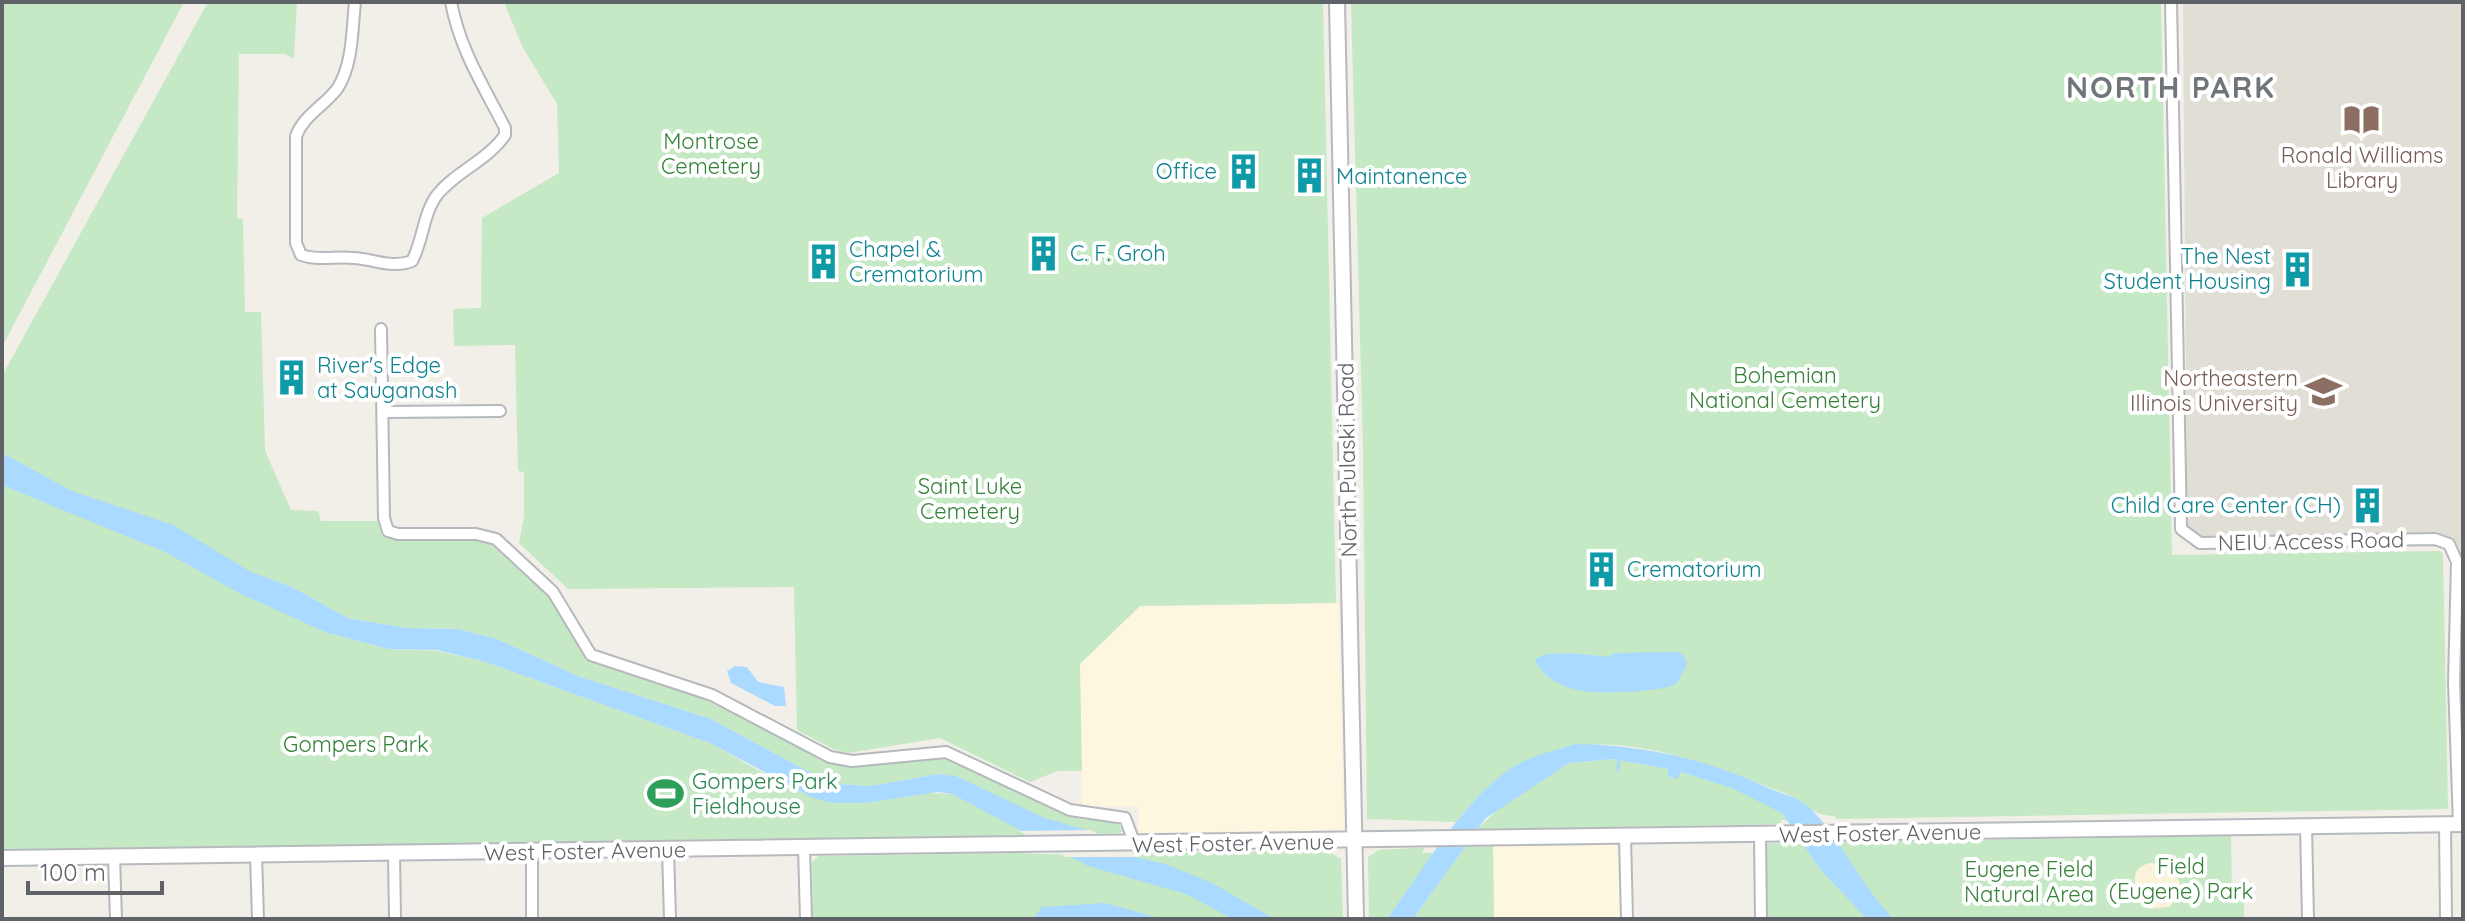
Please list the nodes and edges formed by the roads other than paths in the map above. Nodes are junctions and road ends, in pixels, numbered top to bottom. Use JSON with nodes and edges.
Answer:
{"nodes":[{"id":1,"x":355,"y":2,"type":"edge"},
{"id":2,"x":451,"y":2,"type":"edge"},
{"id":3,"x":1337,"y":2,"type":"edge"},
{"id":4,"x":2171,"y":2,"type":"edge"},
{"id":5,"x":381,"y":329,"type":"dead end"},
{"id":6,"x":500,"y":411,"type":"dead end"},
{"id":7,"x":383,"y":412,"type":"junction"},
{"id":8,"x":2456,"y":824,"type":"edge"},
{"id":9,"x":2306,"y":826,"type":"junction"},
{"id":10,"x":1760,"y":835,"type":"junction"},
{"id":11,"x":1625,"y":837,"type":"junction"},
{"id":12,"x":1354,"y":841,"type":"junction"},
{"id":13,"x":1135,"y":844,"type":"junction"},
{"id":14,"x":804,"y":848,"type":"junction"},
{"id":15,"x":668,"y":850,"type":"junction"},
{"id":16,"x":532,"y":851,"type":"junction"},
{"id":17,"x":394,"y":853,"type":"junction"},
{"id":18,"x":256,"y":855,"type":"junction"},
{"id":19,"x":114,"y":857,"type":"junction"},
{"id":20,"x":2,"y":858,"type":"edge"},
{"id":21,"x":116,"y":919,"type":"edge"},
{"id":22,"x":258,"y":919,"type":"edge"},
{"id":23,"x":395,"y":919,"type":"edge"},
{"id":24,"x":532,"y":919,"type":"edge"},
{"id":25,"x":670,"y":919,"type":"edge"},
{"id":26,"x":806,"y":919,"type":"edge"},
{"id":27,"x":1356,"y":919,"type":"edge"},
{"id":28,"x":1627,"y":919,"type":"edge"},
{"id":29,"x":1761,"y":919,"type":"edge"},
{"id":30,"x":2308,"y":919,"type":"edge"},
{"id":31,"x":2446,"y":919,"type":"edge"}],
"edges":[{"from":1,"to":2,"type":"street"},
{"from":3,"to":12,"type":"main road","name":"North Pulaski Road"},
{"from":4,"to":8,"type":"street","name":"NEIU Access Road"},
{"from":5,"to":7,"type":"street"},
{"from":6,"to":7,"type":"street"},
{"from":7,"to":13,"type":"street"},
{"from":8,"to":9,"type":"main road","name":"West Foster Avenue"},
{"from":8,"to":31,"type":"street"},
{"from":9,"to":10,"type":"main road","name":"West Foster Avenue"},
{"from":9,"to":30,"type":"street"},
{"from":10,"to":11,"type":"main road","name":"West Foster Avenue"},
{"from":10,"to":29,"type":"street"},
{"from":11,"to":12,"type":"main road","name":"West Foster Avenue"},
{"from":11,"to":28,"type":"street"},
{"from":12,"to":13,"type":"main road","name":"West Foster Avenue"},
{"from":12,"to":27,"type":"main road","name":"North Pulaski Road"},
{"from":13,"to":14,"type":"main road","name":"West Foster Avenue"},
{"from":14,"to":15,"type":"main road","name":"West Foster Avenue"},
{"from":14,"to":26,"type":"street"},
{"from":15,"to":16,"type":"main road","name":"West Foster Avenue"},
{"from":15,"to":25,"type":"street"},
{"from":16,"to":17,"type":"main road","name":"West Foster Avenue"},
{"from":16,"to":24,"type":"street"},
{"from":17,"to":18,"type":"main road","name":"West Foster Avenue"},
{"from":17,"to":23,"type":"street"},
{"from":18,"to":19,"type":"main road","name":"West Foster Avenue"},
{"from":18,"to":22,"type":"street"},
{"from":19,"to":20,"type":"main road","name":"West Foster Avenue"},
{"from":19,"to":21,"type":"street"}]}
